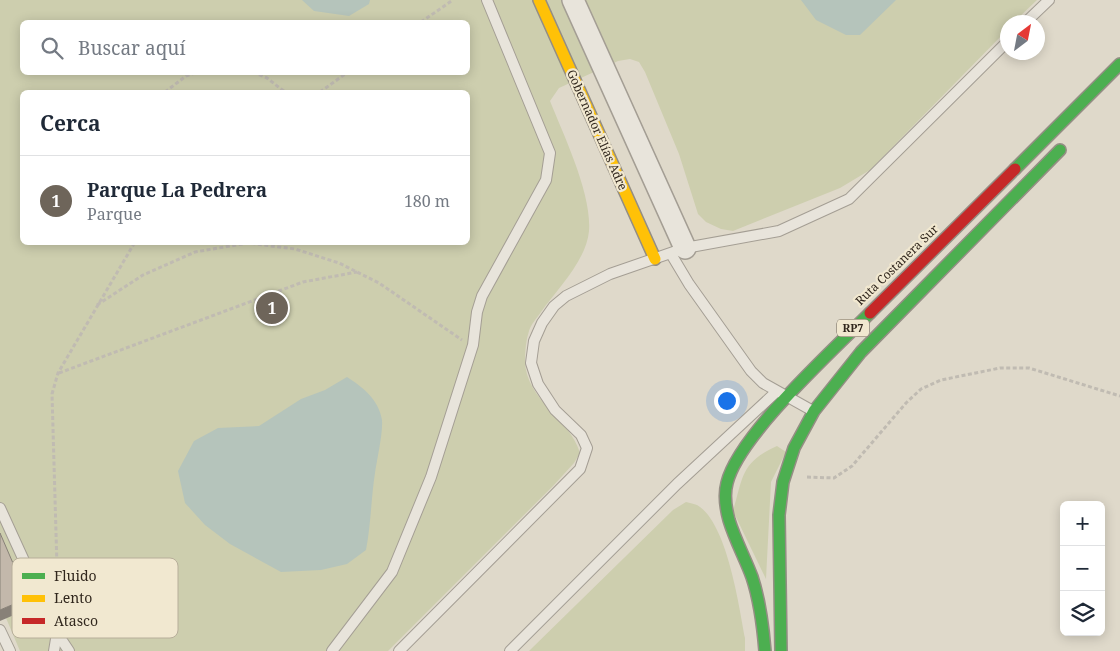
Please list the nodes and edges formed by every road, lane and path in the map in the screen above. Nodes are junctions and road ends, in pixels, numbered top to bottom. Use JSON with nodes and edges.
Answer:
{"nodes":[{"id":1,"x":453,"y":0,"type":"edge"},
{"id":2,"x":486,"y":0,"type":"edge"},
{"id":3,"x":539,"y":0,"type":"edge"},
{"id":4,"x":573,"y":0,"type":"edge"},
{"id":5,"x":1049,"y":0,"type":"edge"},
{"id":6,"x":1033,"y":15,"type":"edge"},
{"id":7,"x":424,"y":20,"type":"edge"},
{"id":8,"x":1000,"y":49,"type":"edge"},
{"id":9,"x":1120,"y":64,"type":"edge"},
{"id":10,"x":189,"y":75,"type":"edge"},
{"id":11,"x":260,"y":75,"type":"edge"},
{"id":12,"x":344,"y":75,"type":"edge"},
{"id":13,"x":168,"y":90,"type":"edge"},
{"id":14,"x":282,"y":90,"type":"edge"},
{"id":15,"x":323,"y":90,"type":"edge"},
{"id":16,"x":1065,"y":145,"type":"dead end"},
{"id":17,"x":133,"y":245,"type":"edge"},
{"id":18,"x":236,"y":245,"type":"edge"},
{"id":19,"x":264,"y":245,"type":"edge"},
{"id":20,"x":678,"y":251,"type":"junction"},
{"id":21,"x":655,"y":259,"type":"junction"},
{"id":22,"x":357,"y":272,"type":"junction"},
{"id":23,"x":97,"y":304,"type":"junction"},
{"id":24,"x":473,"y":345,"type":"junction"},
{"id":25,"x":58,"y":373,"type":"junction"},
{"id":26,"x":778,"y":390,"type":"junction"},
{"id":27,"x":1120,"y":396,"type":"edge"},
{"id":28,"x":788,"y":398,"type":"junction"},
{"id":29,"x":814,"y":411,"type":"junction"},
{"id":30,"x":786,"y":473,"type":"junction"},
{"id":31,"x":0,"y":508,"type":"edge"},
{"id":32,"x":23,"y":558,"type":"edge"},
{"id":33,"x":58,"y":558,"type":"edge"},
{"id":34,"x":0,"y":630,"type":"edge"},
{"id":35,"x":56,"y":638,"type":"edge"},
{"id":36,"x":60,"y":638,"type":"edge"},
{"id":37,"x":10,"y":651,"type":"edge"},
{"id":38,"x":54,"y":651,"type":"edge"},
{"id":39,"x":69,"y":651,"type":"edge"},
{"id":40,"x":332,"y":651,"type":"edge"},
{"id":41,"x":399,"y":651,"type":"edge"},
{"id":42,"x":510,"y":651,"type":"edge"},
{"id":43,"x":765,"y":651,"type":"edge"},
{"id":44,"x":782,"y":651,"type":"edge"}],
"edges":[{"from":1,"to":7,"type":"path"},
{"from":2,"to":24,"type":"lane"},
{"from":3,"to":21,"type":"main road","name":"Gobernador Elías Adre"},
{"from":4,"to":20,"type":"street"},
{"from":5,"to":6,"type":"lane"},
{"from":8,"to":20,"type":"lane"},
{"from":9,"to":28,"type":"main road","name":"Ruta Costanera Sur","number":"RP7"},
{"from":10,"to":13,"type":"path"},
{"from":11,"to":14,"type":"path"},
{"from":12,"to":15,"type":"path"},
{"from":16,"to":29,"type":"main road","number":"RP7"},
{"from":17,"to":23,"type":"path"},
{"from":18,"to":23,"type":"path"},
{"from":19,"to":22,"type":"path"},
{"from":20,"to":21,"type":"lane"},
{"from":20,"to":26,"type":"lane"},
{"from":21,"to":41,"type":"lane"},
{"from":22,"to":24,"type":"path"},
{"from":22,"to":25,"type":"path"},
{"from":23,"to":25,"type":"path"},
{"from":24,"to":40,"type":"lane"},
{"from":25,"to":33,"type":"path"},
{"from":26,"to":28,"type":"lane"},
{"from":26,"to":42,"type":"lane"},
{"from":27,"to":30,"type":"path"},
{"from":28,"to":29,"type":"lane"},
{"from":28,"to":43,"type":"main road","name":"Ruta Costanera Sur","number":"RP7"},
{"from":29,"to":30,"type":"main road","number":"RP7"},
{"from":30,"to":44,"type":"main road","number":"RP7"},
{"from":31,"to":32,"type":"lane"},
{"from":34,"to":37,"type":"lane"},
{"from":35,"to":38,"type":"lane"},
{"from":36,"to":39,"type":"lane"}]}
